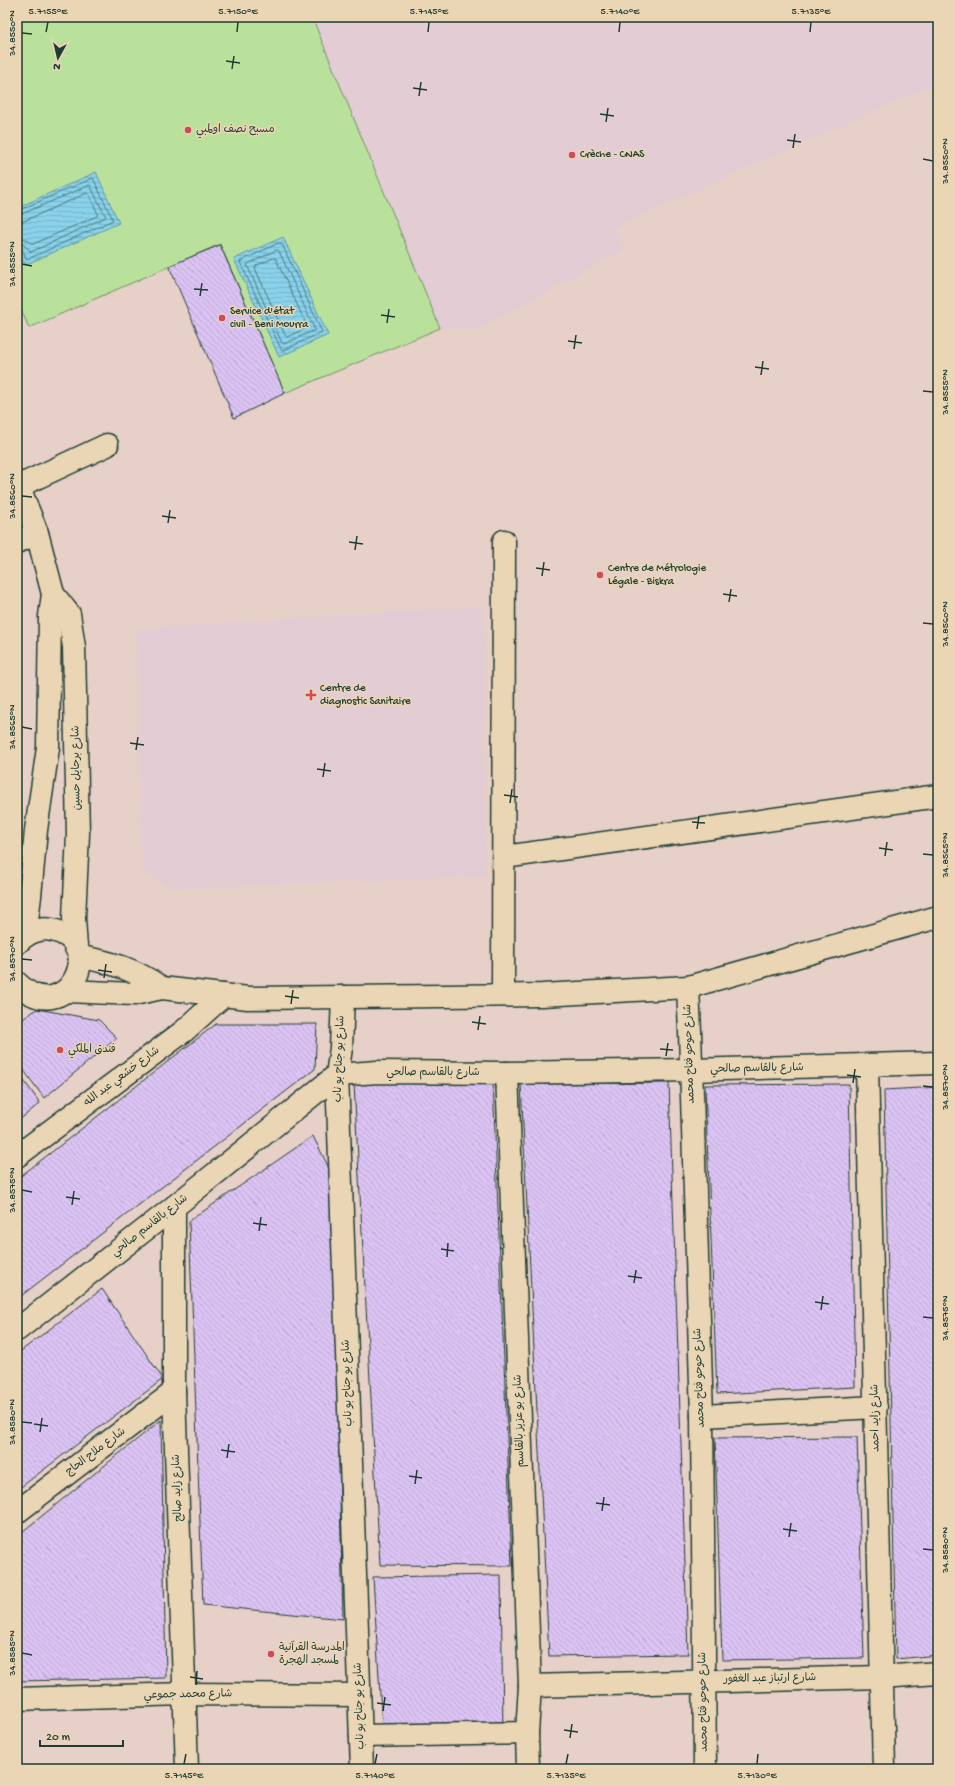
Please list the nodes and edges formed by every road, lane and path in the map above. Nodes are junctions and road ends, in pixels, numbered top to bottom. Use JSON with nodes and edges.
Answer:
{"nodes":[{"id":1,"x":107,"y":445,"type":"dead end"},
{"id":2,"x":18,"y":484,"type":"edge"},
{"id":3,"x":37,"y":533,"type":"junction"},
{"id":4,"x":504,"y":541,"type":"dead end"},
{"id":5,"x":17,"y":542,"type":"edge"},
{"id":6,"x":53,"y":594,"type":"junction"},
{"id":7,"x":938,"y":796,"type":"edge"},
{"id":8,"x":504,"y":857,"type":"junction"},
{"id":9,"x":938,"y":917,"type":"edge"},
{"id":10,"x":21,"y":939,"type":"edge"},
{"id":11,"x":78,"y":952,"type":"junction"},
{"id":12,"x":688,"y":987,"type":"junction"},
{"id":13,"x":162,"y":988,"type":"junction"},
{"id":14,"x":19,"y":989,"type":"edge"},
{"id":15,"x":67,"y":991,"type":"junction"},
{"id":16,"x":224,"y":995,"type":"junction"},
{"id":17,"x":503,"y":995,"type":"junction"},
{"id":18,"x":343,"y":997,"type":"junction"},
{"id":19,"x":938,"y":1063,"type":"edge"},
{"id":20,"x":867,"y":1066,"type":"junction"},
{"id":21,"x":690,"y":1070,"type":"junction"},
{"id":22,"x":507,"y":1073,"type":"junction"},
{"id":23,"x":337,"y":1075,"type":"junction"},
{"id":24,"x":17,"y":1156,"type":"edge"},
{"id":25,"x":174,"y":1207,"type":"junction"},
{"id":26,"x":17,"y":1330,"type":"edge"},
{"id":27,"x":174,"y":1392,"type":"junction"},
{"id":28,"x":876,"y":1407,"type":"junction"},
{"id":29,"x":702,"y":1416,"type":"junction"},
{"id":30,"x":17,"y":1512,"type":"edge"},
{"id":31,"x":938,"y":1673,"type":"edge"},
{"id":32,"x":881,"y":1677,"type":"junction"},
{"id":33,"x":703,"y":1681,"type":"junction"},
{"id":34,"x":530,"y":1686,"type":"junction"},
{"id":35,"x":185,"y":1694,"type":"junction"},
{"id":36,"x":359,"y":1695,"type":"junction"},
{"id":37,"x":17,"y":1700,"type":"edge"},
{"id":38,"x":527,"y":1733,"type":"junction"},
{"id":39,"x":361,"y":1736,"type":"junction"},
{"id":40,"x":187,"y":1769,"type":"edge"},
{"id":41,"x":362,"y":1769,"type":"edge"},
{"id":42,"x":528,"y":1769,"type":"edge"},
{"id":43,"x":705,"y":1769,"type":"edge"},
{"id":44,"x":884,"y":1769,"type":"edge"}],
"edges":[{"from":1,"to":2,"type":"street"},
{"from":2,"to":3,"type":"street","name":"شارع برحايل حسين"},
{"from":3,"to":5,"type":"street"},
{"from":3,"to":6,"type":"street","name":"شارع برحايل حسين"},
{"from":4,"to":8,"type":"street"},
{"from":6,"to":10,"type":"street","name":"شارع برحايل حسين"},
{"from":6,"to":11,"type":"street","name":"شارع برحايل حسين"},
{"from":7,"to":8,"type":"street"},
{"from":8,"to":17,"type":"street"},
{"from":9,"to":12,"type":"street"},
{"from":10,"to":11,"type":"street"},
{"from":11,"to":13,"type":"street"},
{"from":11,"to":15,"type":"street","name":"شارع برحايل حسين"},
{"from":12,"to":17,"type":"street"},
{"from":12,"to":21,"type":"street","name":"شارع حوحو فتاح محمد"},
{"from":13,"to":15,"type":"street"},
{"from":13,"to":16,"type":"street"},
{"from":14,"to":15,"type":"street"},
{"from":16,"to":18,"type":"street"},
{"from":16,"to":24,"type":"street","name":"شارع خشعي عبد الله"},
{"from":17,"to":18,"type":"street"},
{"from":18,"to":23,"type":"street","name":"شارع بو جناح بو ناب"},
{"from":19,"to":20,"type":"street","name":"شارع بالقاسم صالحي"},
{"from":20,"to":21,"type":"street","name":"شارع بالقاسم صالحي"},
{"from":20,"to":28,"type":"street","name":"شارع زايد احمد"},
{"from":21,"to":22,"type":"street","name":"شارع بالقاسم صالحي"},
{"from":21,"to":29,"type":"street","name":"شارع حوحو فتاح محمد"},
{"from":22,"to":23,"type":"street","name":"شارع بالقاسم صالحي"},
{"from":22,"to":34,"type":"street","name":"شارع بو عزيز بالقاسم"},
{"from":23,"to":25,"type":"street","name":"شارع بالقاسم صالحي"},
{"from":23,"to":36,"type":"street","name":"شارع بو جناح بو ناب"},
{"from":25,"to":26,"type":"street","name":"شارع بالقاسم صالحي"},
{"from":25,"to":27,"type":"street","name":"شارع زايد صالح"},
{"from":27,"to":30,"type":"street","name":"شارع ملاح الحاج"},
{"from":27,"to":35,"type":"street","name":"شارع زايد صالح"},
{"from":28,"to":29,"type":"street"},
{"from":28,"to":32,"type":"street","name":"شارع زايد احمد"},
{"from":29,"to":33,"type":"street","name":"شارع حوحو فتاح محمد"},
{"from":31,"to":32,"type":"street","name":"شارع ارتباز عبد الغفور"},
{"from":32,"to":33,"type":"street","name":"شارع ارتباز عبد الغفور"},
{"from":32,"to":44,"type":"street","name":"شارع زايد احمد"},
{"from":33,"to":34,"type":"street","name":"شارع ارتباز عبد الغفور"},
{"from":33,"to":43,"type":"street","name":"شارع حوحو فتاح محمد"},
{"from":34,"to":38,"type":"street","name":"شارع بو عزيز بالقاسم"},
{"from":35,"to":36,"type":"street","name":"شارع محمد جموعي"},
{"from":35,"to":37,"type":"street","name":"شارع محمد جموعي"},
{"from":35,"to":40,"type":"street","name":"شارع زايد صالح"},
{"from":36,"to":39,"type":"street","name":"شارع بو جناح بو ناب"},
{"from":38,"to":39,"type":"street"},
{"from":38,"to":42,"type":"street","name":"شارع بو عزيز بالقاسم"},
{"from":39,"to":41,"type":"street","name":"شارع بو جناح بو ناب"}]}
